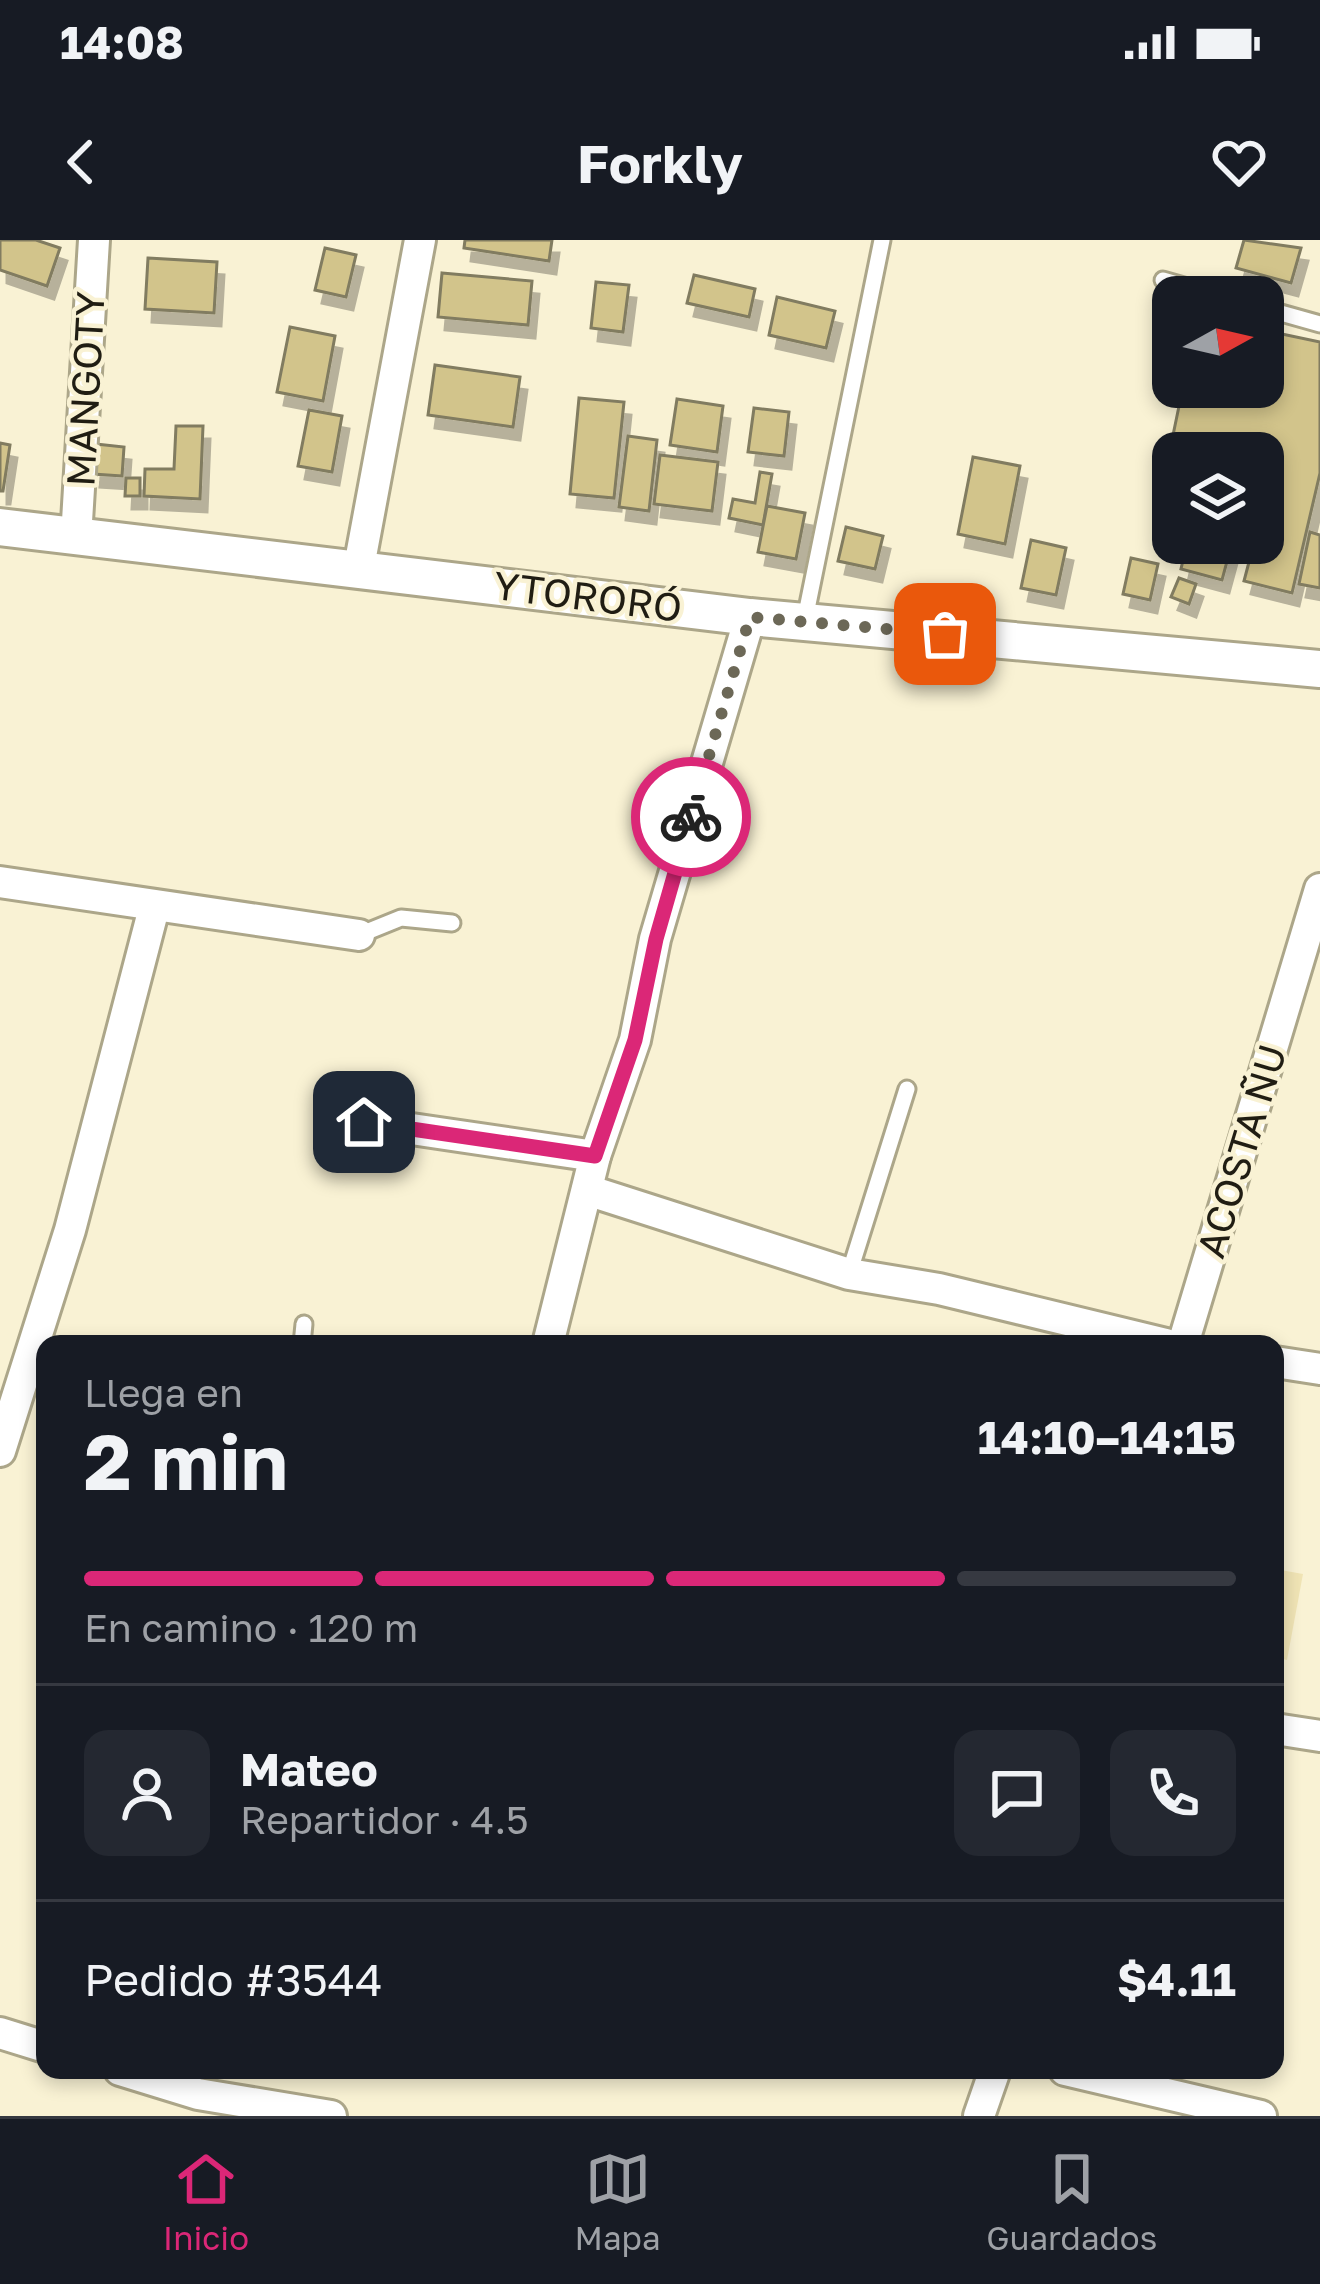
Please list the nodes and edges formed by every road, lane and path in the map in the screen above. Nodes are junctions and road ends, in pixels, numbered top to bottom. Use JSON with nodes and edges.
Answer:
{"nodes":[{"id":1,"x":94,"y":240,"type":"edge"},
{"id":2,"x":420,"y":240,"type":"edge"},
{"id":3,"x":882,"y":240,"type":"edge"},
{"id":4,"x":1284,"y":314,"type":"edge"},
{"id":5,"x":1320,"y":323,"type":"edge"},
{"id":6,"x":0,"y":527,"type":"edge"},
{"id":7,"x":76,"y":538,"type":"junction"},
{"id":8,"x":359,"y":567,"type":"junction"},
{"id":9,"x":750,"y":617,"type":"junction"},
{"id":10,"x":805,"y":622,"type":"junction"},
{"id":11,"x":1320,"y":669,"type":"edge"},
{"id":12,"x":0,"y":882,"type":"edge"},
{"id":13,"x":1320,"y":890,"type":"edge"},
{"id":14,"x":154,"y":908,"type":"junction"},
{"id":15,"x":452,"y":923,"type":"dead end"},
{"id":16,"x":359,"y":935,"type":"joint"},
{"id":17,"x":907,"y":1089,"type":"dead end"},
{"id":18,"x":364,"y":1122,"type":"dead end"},
{"id":19,"x":595,"y":1156,"type":"junction"},
{"id":20,"x":587,"y":1190,"type":"junction"},
{"id":21,"x":849,"y":1274,"type":"junction"},
{"id":22,"x":304,"y":1324,"type":"dead end"},
{"id":23,"x":37,"y":1335,"type":"edge"},
{"id":24,"x":303,"y":1335,"type":"edge"},
{"id":25,"x":550,"y":1335,"type":"edge"},
{"id":26,"x":1129,"y":1335,"type":"edge"},
{"id":27,"x":1186,"y":1335,"type":"edge"},
{"id":28,"x":36,"y":1337,"type":"edge"},
{"id":29,"x":1284,"y":1364,"type":"edge"},
{"id":30,"x":1320,"y":1370,"type":"edge"},
{"id":31,"x":0,"y":1451,"type":"edge"},
{"id":32,"x":1284,"y":1730,"type":"edge"},
{"id":33,"x":1320,"y":1736,"type":"edge"},
{"id":34,"x":0,"y":2033,"type":"edge"},
{"id":35,"x":36,"y":2044,"type":"edge"},
{"id":36,"x":992,"y":2079,"type":"edge"},
{"id":37,"x":1103,"y":2079,"type":"edge"},
{"id":38,"x":201,"y":2082,"type":"edge"},
{"id":39,"x":331,"y":2116,"type":"edge"},
{"id":40,"x":979,"y":2116,"type":"edge"},
{"id":41,"x":1261,"y":2116,"type":"edge"}],
"edges":[{"from":1,"to":7,"type":"street","name":"MANGOTY"},
{"from":2,"to":8,"type":"street"},
{"from":3,"to":10,"type":"lane"},
{"from":4,"to":5,"type":"lane"},
{"from":6,"to":7,"type":"street","name":"YTORORÓ"},
{"from":7,"to":8,"type":"street","name":"YTORORÓ"},
{"from":8,"to":9,"type":"street","name":"YTORORÓ"},
{"from":9,"to":10,"type":"street","name":"YTORORÓ"},
{"from":9,"to":19,"type":"street"},
{"from":10,"to":11,"type":"street","name":"YTORORÓ"},
{"from":12,"to":14,"type":"street"},
{"from":13,"to":27,"type":"street","name":"ACOSTA ÑU"},
{"from":14,"to":16,"type":"street"},
{"from":14,"to":23,"type":"street"},
{"from":15,"to":16,"type":"lane"},
{"from":17,"to":21,"type":"lane"},
{"from":18,"to":19,"type":"street"},
{"from":19,"to":20,"type":"street"},
{"from":20,"to":21,"type":"street"},
{"from":20,"to":25,"type":"street"},
{"from":21,"to":26,"type":"street"},
{"from":22,"to":24,"type":"lane"},
{"from":28,"to":31,"type":"street"},
{"from":29,"to":30,"type":"street"},
{"from":32,"to":33,"type":"street"},
{"from":34,"to":35,"type":"street"},
{"from":36,"to":40,"type":"street"},
{"from":37,"to":41,"type":"street"},
{"from":38,"to":39,"type":"street"}]}
